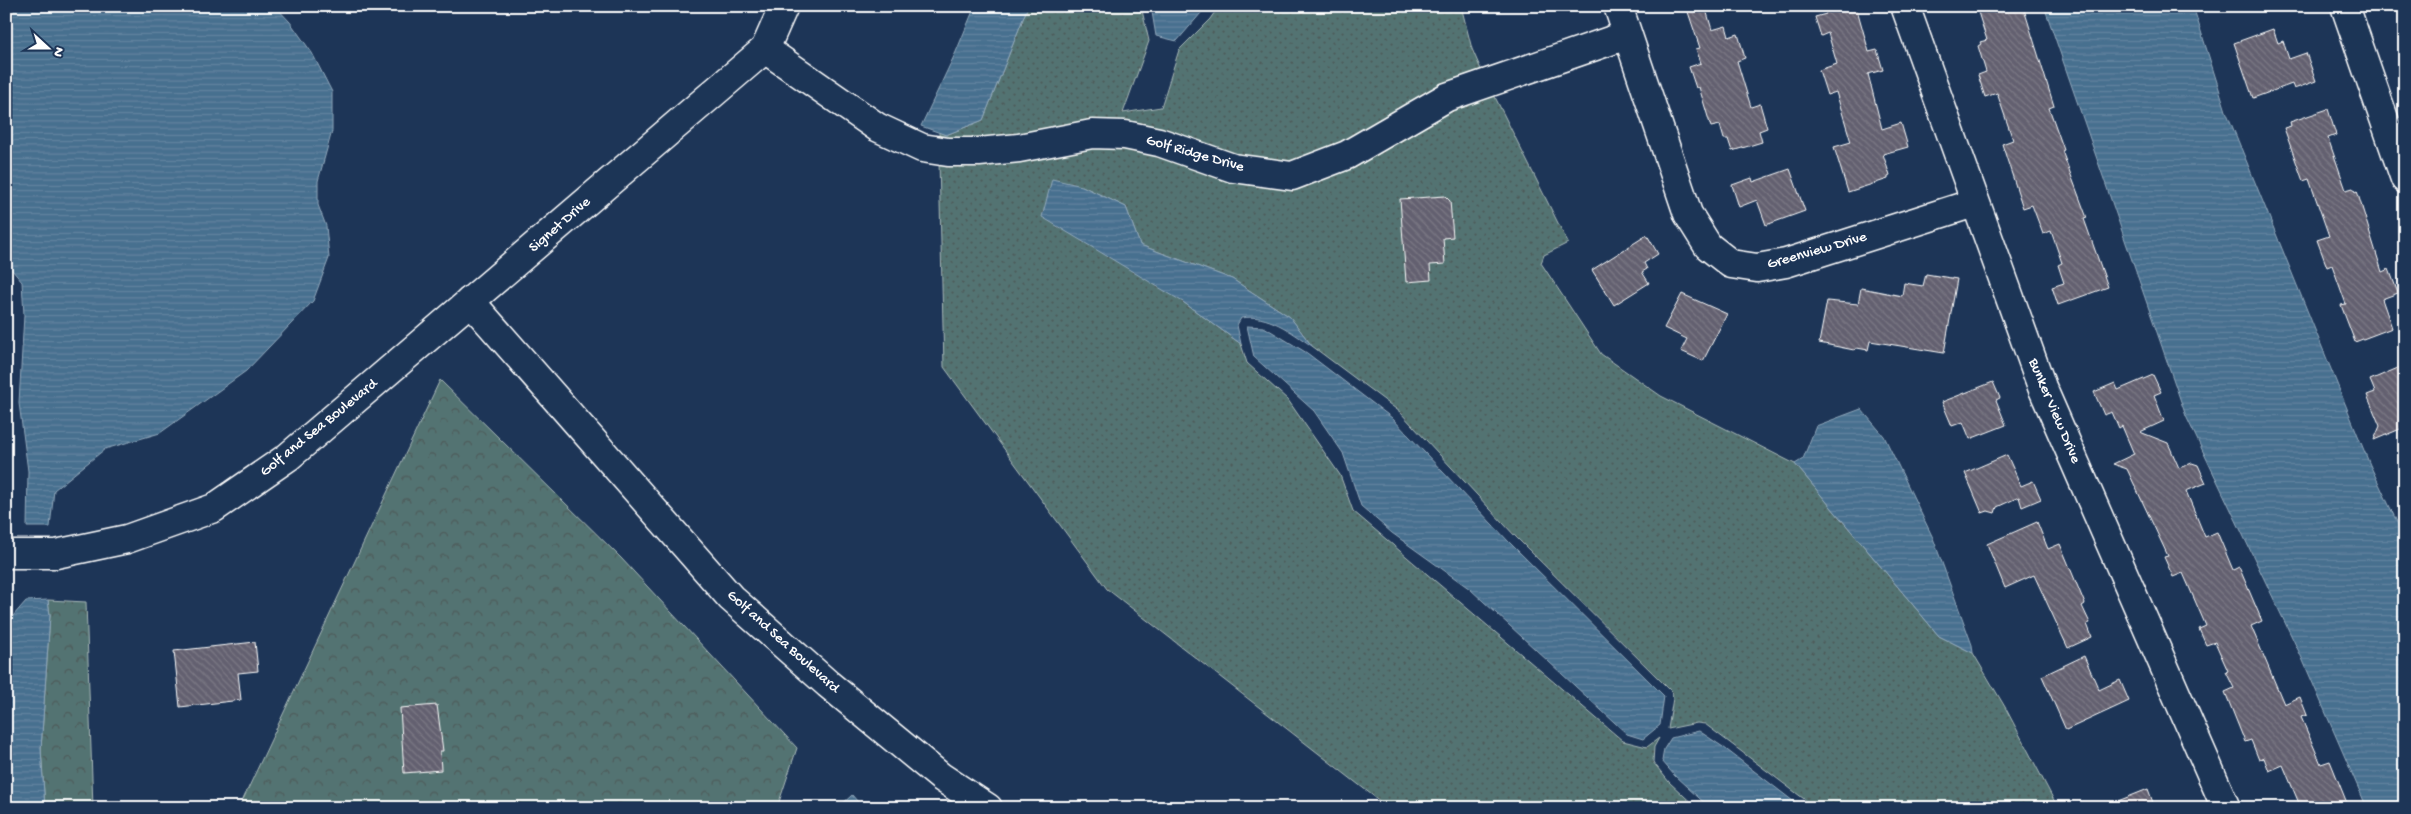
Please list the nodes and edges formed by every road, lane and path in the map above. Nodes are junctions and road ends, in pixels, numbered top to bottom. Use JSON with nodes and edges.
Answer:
{"nodes":[{"id":1,"x":784,"y":6,"type":"edge"},
{"id":2,"x":1618,"y":6,"type":"edge"},
{"id":3,"x":1906,"y":6,"type":"edge"},
{"id":4,"x":2345,"y":6,"type":"edge"},
{"id":5,"x":1627,"y":35,"type":"junction"},
{"id":6,"x":765,"y":49,"type":"junction"},
{"id":7,"x":2405,"y":179,"type":"edge"},
{"id":8,"x":1974,"y":203,"type":"junction"},
{"id":9,"x":470,"y":301,"type":"junction"},
{"id":10,"x":6,"y":554,"type":"edge"},
{"id":11,"x":988,"y":808,"type":"edge"},
{"id":12,"x":2226,"y":808,"type":"edge"}],
"edges":[{"from":1,"to":6,"type":"street","name":"Signet Drive"},
{"from":2,"to":5,"type":"street","name":"Greenview Drive"},
{"from":3,"to":8,"type":"street","name":"Bunker View Drive"},
{"from":4,"to":7,"type":"street"},
{"from":5,"to":6,"type":"street","name":"Golf Ridge Drive"},
{"from":5,"to":8,"type":"street","name":"Greenview Drive"},
{"from":6,"to":9,"type":"street","name":"Signet Drive"},
{"from":8,"to":12,"type":"street","name":"Bunker View Drive"},
{"from":9,"to":10,"type":"street","name":"Golf and Sea Boulevard"},
{"from":9,"to":11,"type":"street","name":"Golf and Sea Boulevard"}]}
